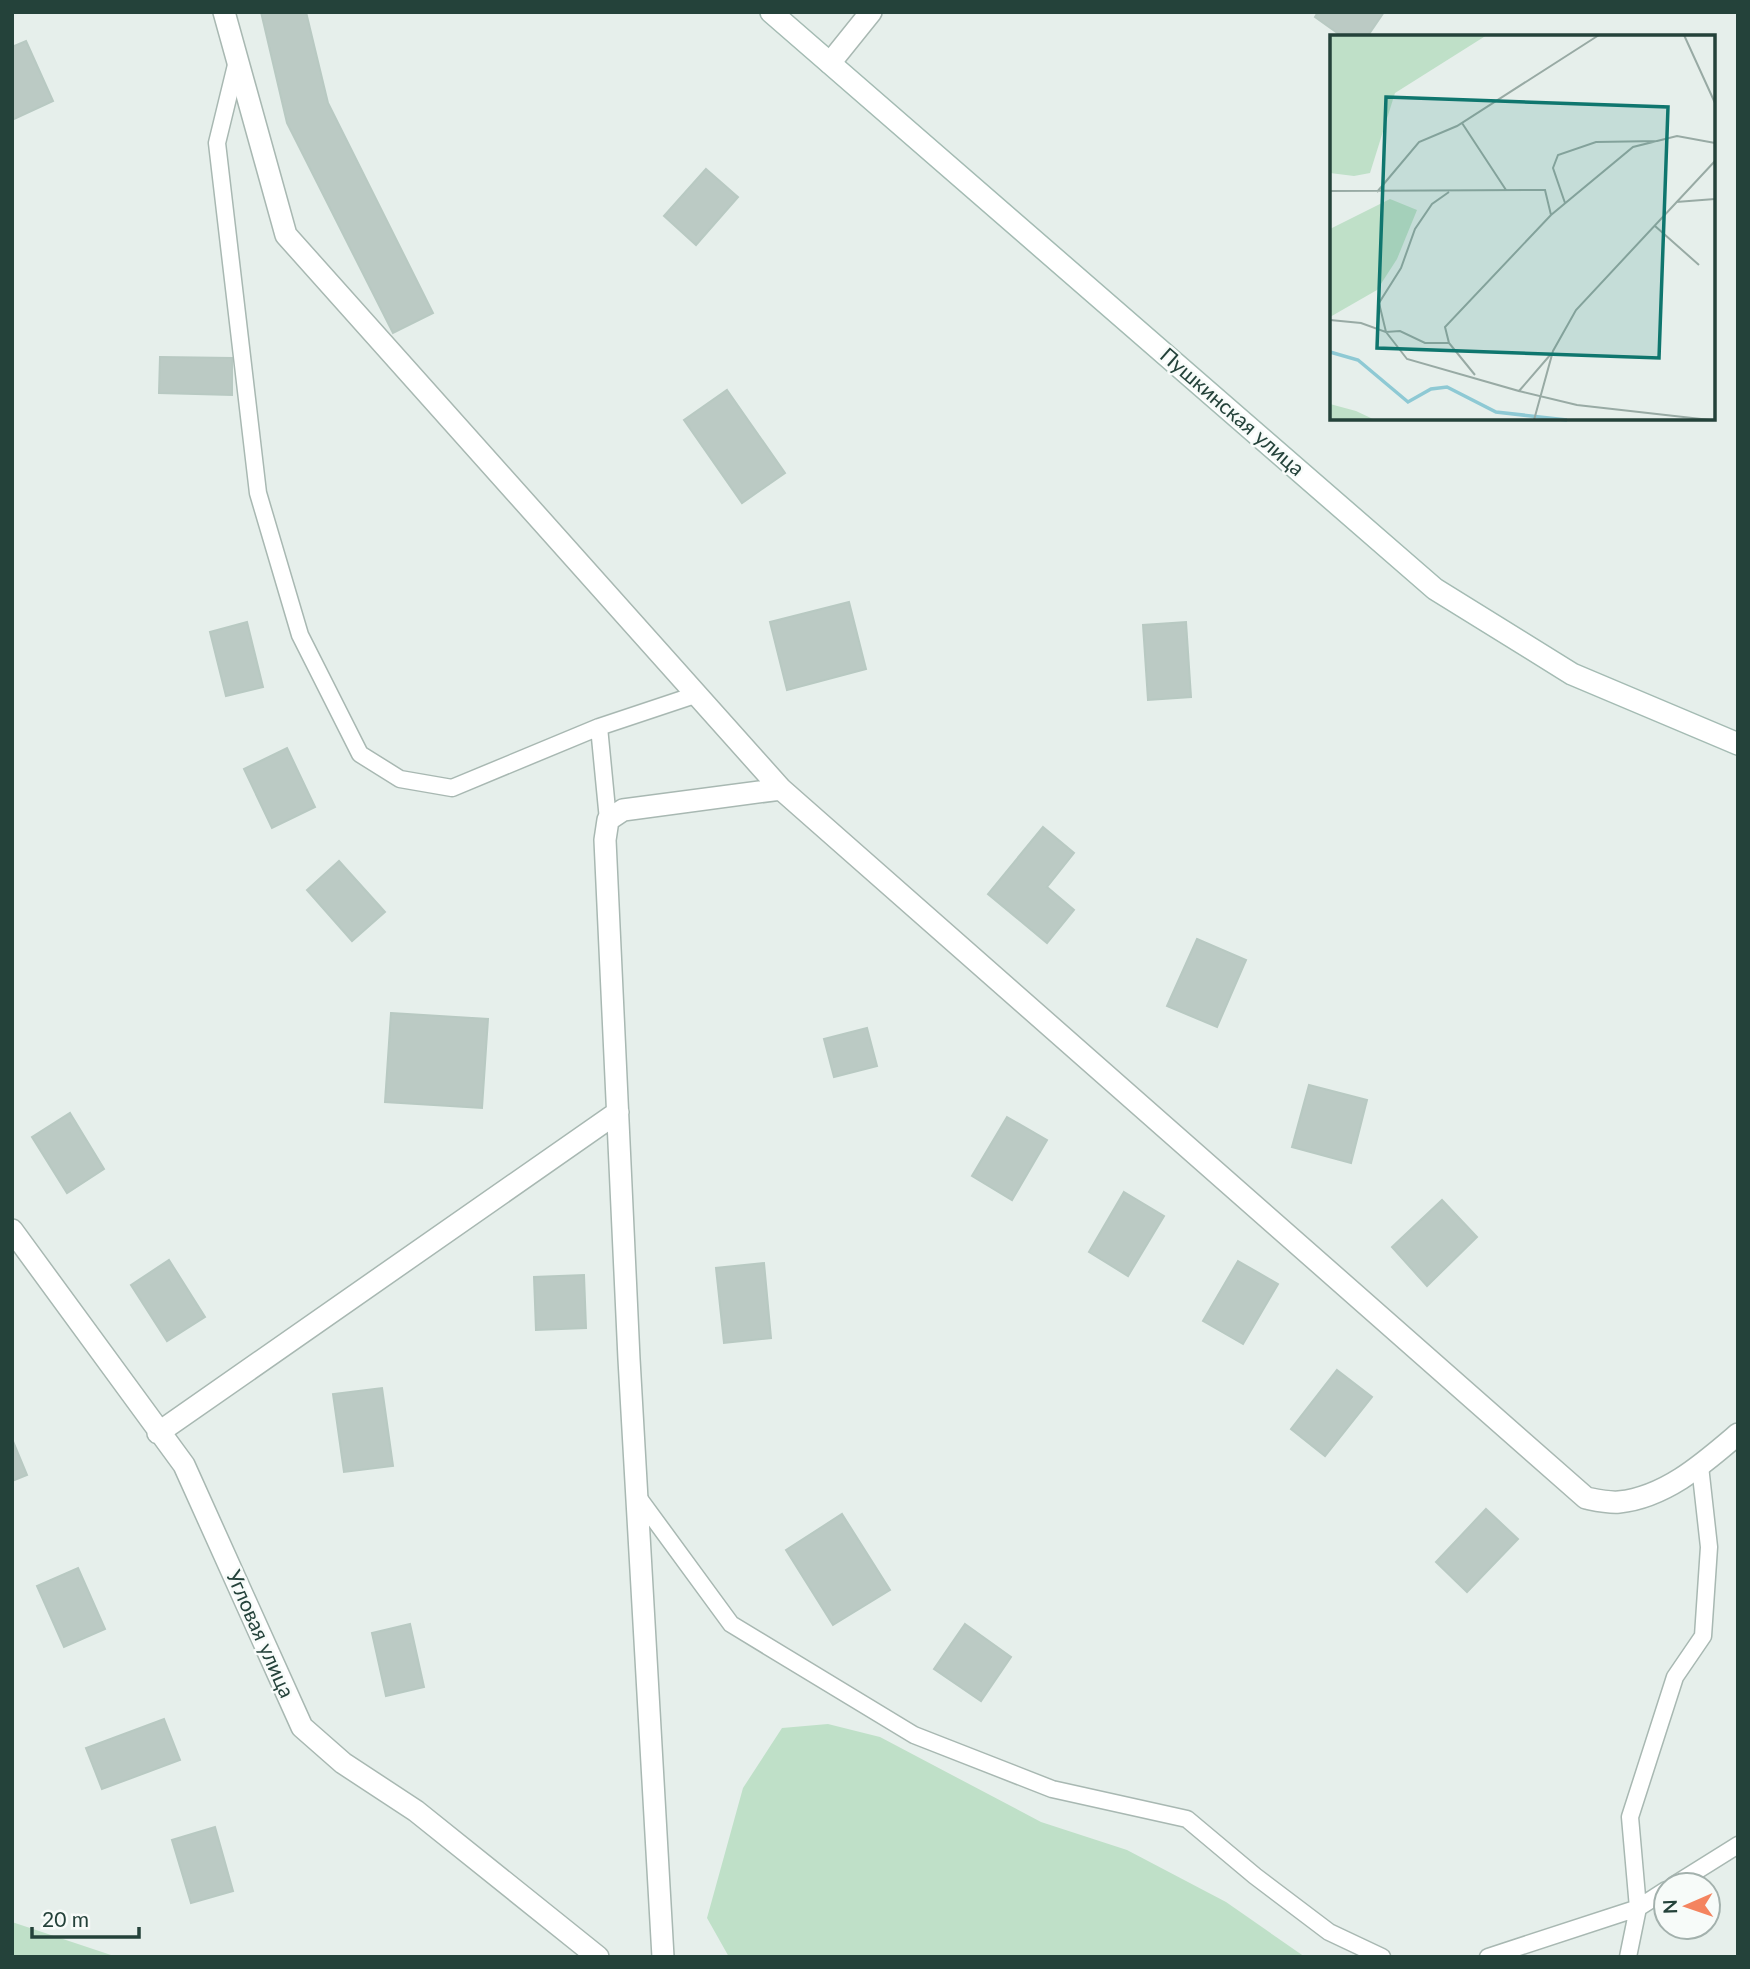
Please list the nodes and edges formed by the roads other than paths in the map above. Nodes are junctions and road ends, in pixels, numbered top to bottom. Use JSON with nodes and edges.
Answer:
{"nodes":[{"id":1,"x":224,"y":12,"type":"edge"},
{"id":2,"x":771,"y":12,"type":"edge"},
{"id":3,"x":871,"y":12,"type":"edge"},
{"id":4,"x":237,"y":59,"type":"junction"},
{"id":5,"x":830,"y":63,"type":"junction"},
{"id":6,"x":695,"y":695,"type":"junction"},
{"id":7,"x":599,"y":727,"type":"junction"},
{"id":8,"x":1736,"y":745,"type":"edge"},
{"id":9,"x":781,"y":789,"type":"junction"},
{"id":10,"x":608,"y":820,"type":"junction"},
{"id":11,"x":618,"y":1112,"type":"junction"},
{"id":12,"x":12,"y":1230,"type":"edge"},
{"id":13,"x":158,"y":1433,"type":"junction"},
{"id":14,"x":1738,"y":1434,"type":"edge"},
{"id":15,"x":1700,"y":1466,"type":"junction"},
{"id":16,"x":638,"y":1497,"type":"junction"},
{"id":17,"x":1738,"y":1844,"type":"edge"},
{"id":18,"x":1696,"y":1871,"type":"edge"},
{"id":19,"x":1652,"y":1899,"type":"edge"},
{"id":20,"x":1638,"y":1908,"type":"junction"},
{"id":21,"x":598,"y":1957,"type":"edge"},
{"id":22,"x":663,"y":1957,"type":"edge"},
{"id":23,"x":1382,"y":1957,"type":"edge"},
{"id":24,"x":1488,"y":1957,"type":"edge"},
{"id":25,"x":1628,"y":1957,"type":"edge"}],
"edges":[{"from":1,"to":4,"type":"street"},
{"from":2,"to":5,"type":"street","name":"Пушкинская улица"},
{"from":3,"to":5,"type":"street"},
{"from":4,"to":6,"type":"street"},
{"from":4,"to":7,"type":"lane"},
{"from":5,"to":8,"type":"street","name":"Пушкинская улица"},
{"from":6,"to":7,"type":"lane"},
{"from":6,"to":9,"type":"street"},
{"from":7,"to":10,"type":"lane"},
{"from":9,"to":10,"type":"street"},
{"from":9,"to":15,"type":"street"},
{"from":10,"to":11,"type":"street"},
{"from":11,"to":13,"type":"street"},
{"from":11,"to":16,"type":"street"},
{"from":12,"to":13,"type":"street","name":"Угловая улица"},
{"from":13,"to":21,"type":"street","name":"Угловая улица"},
{"from":14,"to":15,"type":"street"},
{"from":15,"to":20,"type":"lane"},
{"from":16,"to":22,"type":"street"},
{"from":16,"to":23,"type":"lane"},
{"from":17,"to":18,"type":"lane"},
{"from":19,"to":20,"type":"lane"},
{"from":20,"to":24,"type":"lane"},
{"from":20,"to":25,"type":"lane"}]}
